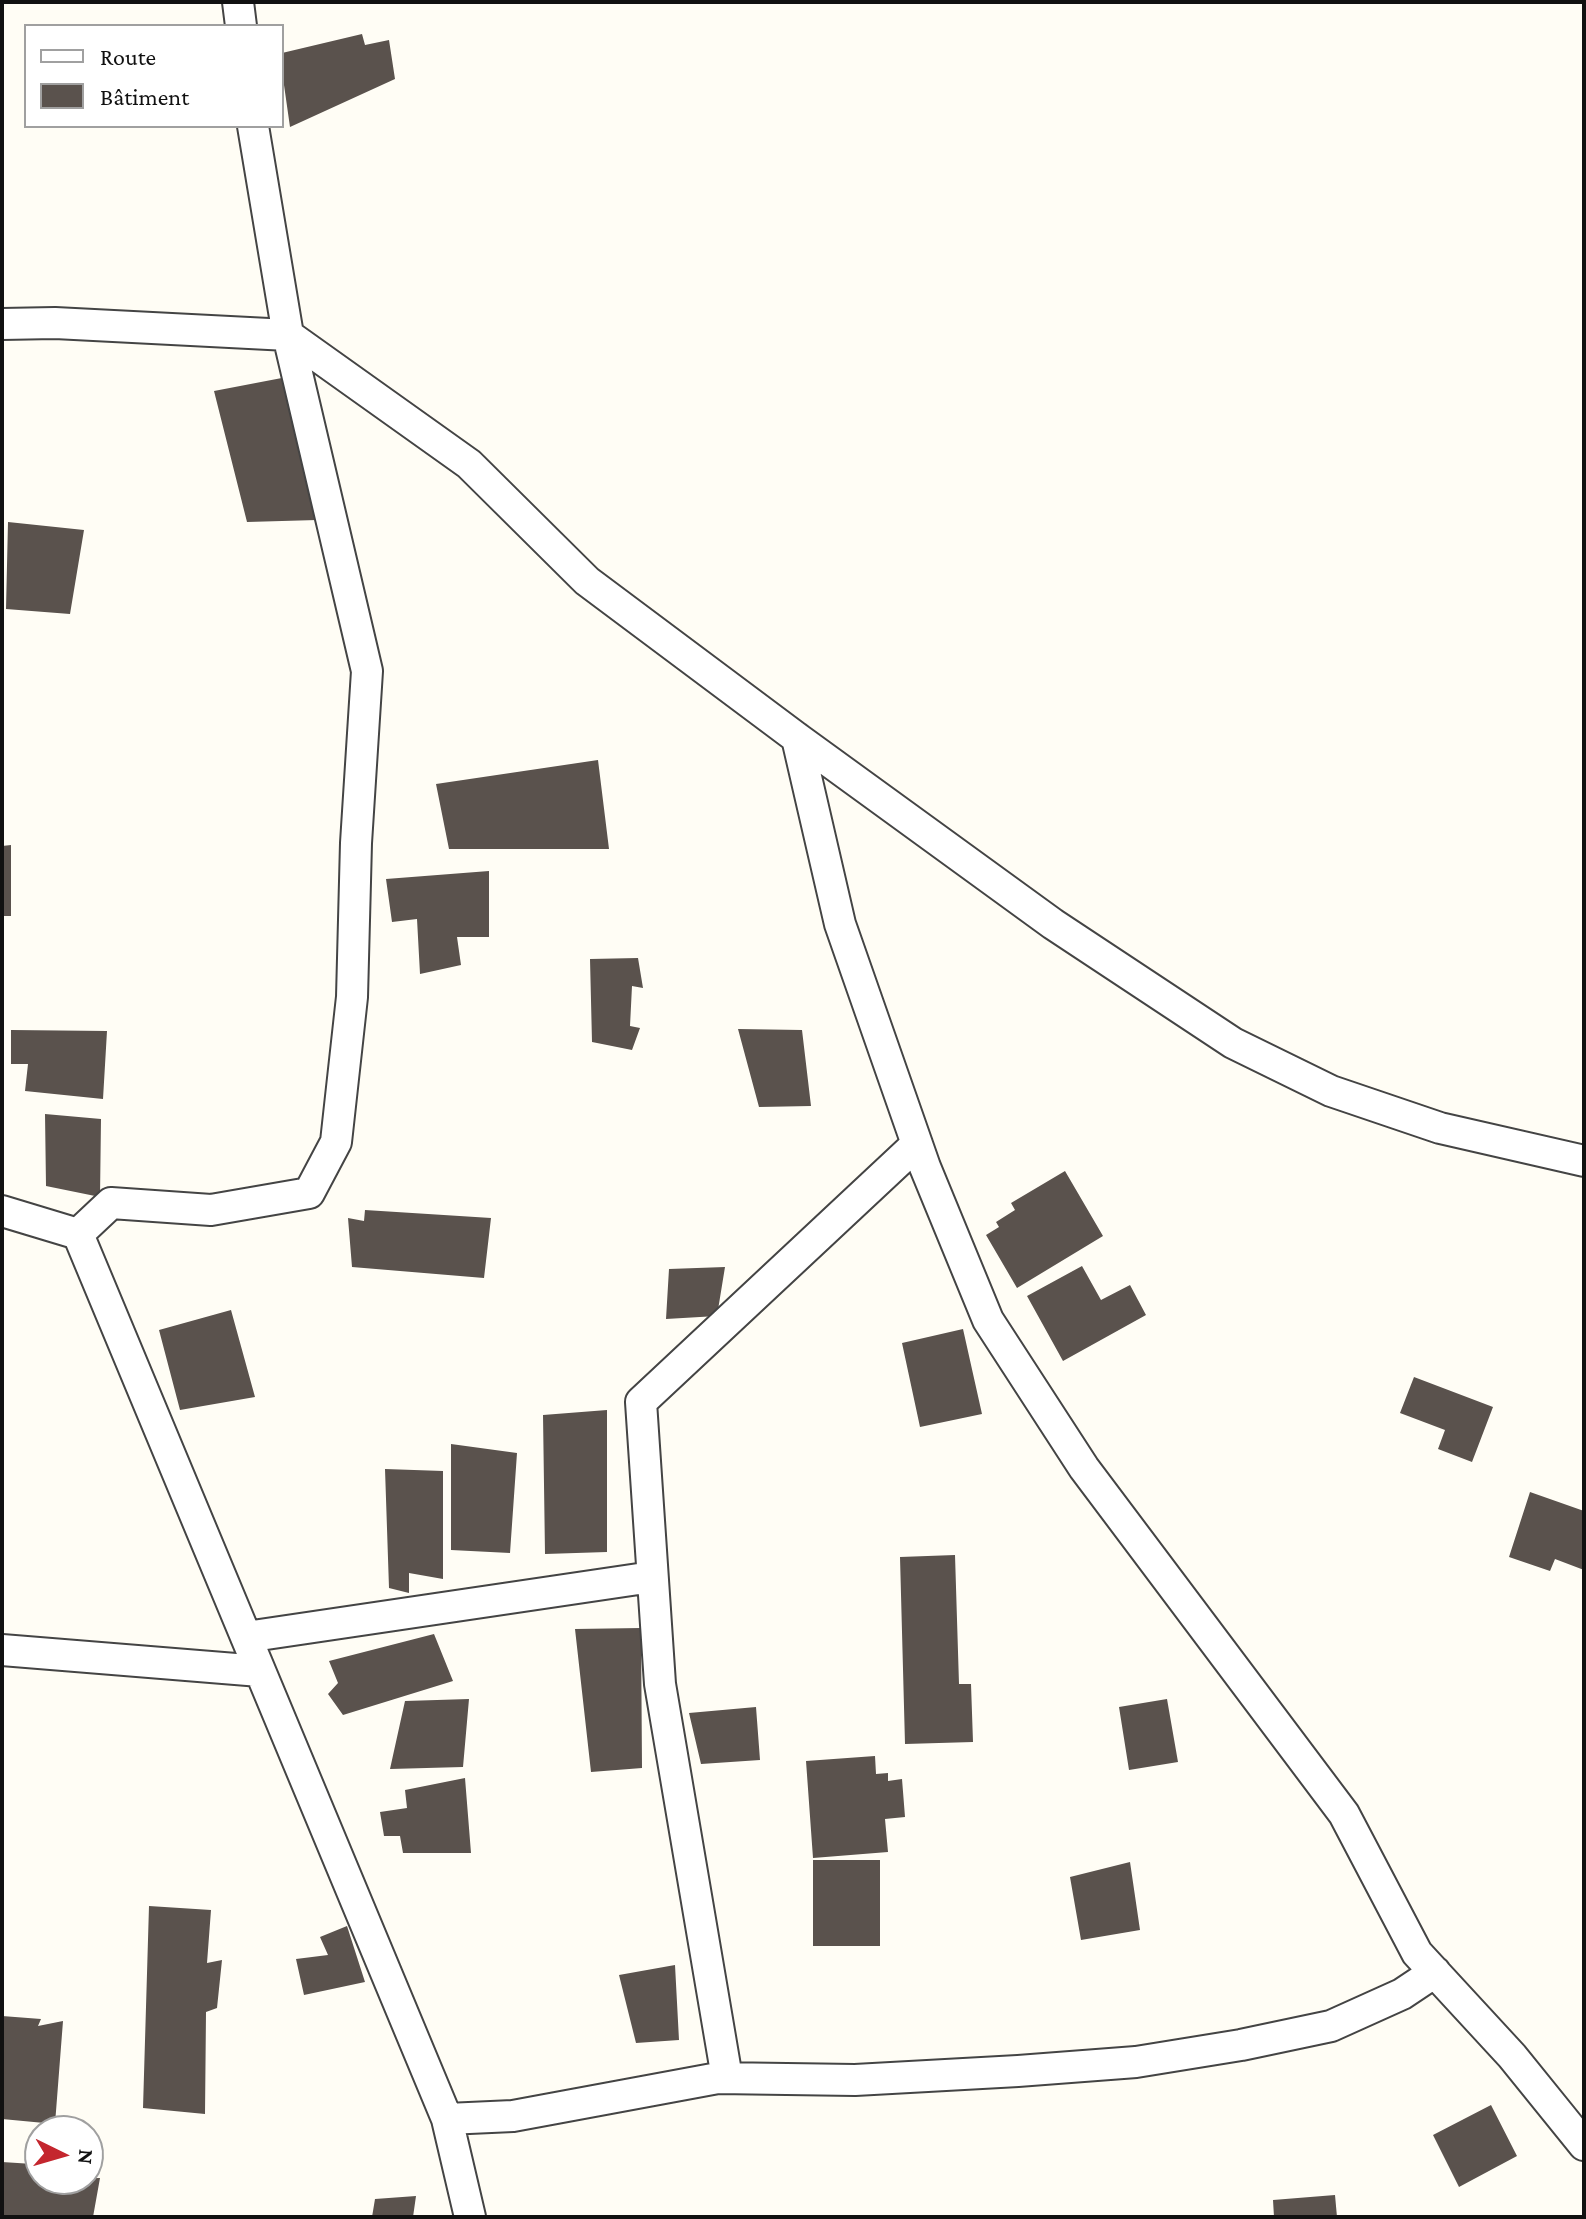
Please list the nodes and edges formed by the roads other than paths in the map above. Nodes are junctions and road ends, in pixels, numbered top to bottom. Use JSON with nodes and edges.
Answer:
{"nodes":[{"id":1,"x":238,"y":2,"type":"edge"},
{"id":2,"x":241,"y":24,"type":"edge"},
{"id":3,"x":253,"y":128,"type":"edge"},
{"id":4,"x":2,"y":324,"type":"edge"},
{"id":5,"x":288,"y":335,"type":"junction"},
{"id":6,"x":797,"y":738,"type":"junction"},
{"id":7,"x":917,"y":1144,"type":"junction"},
{"id":8,"x":1584,"y":1161,"type":"edge"},
{"id":9,"x":2,"y":1211,"type":"edge"},
{"id":10,"x":78,"y":1234,"type":"junction"},
{"id":11,"x":652,"y":1577,"type":"junction"},
{"id":12,"x":246,"y":1637,"type":"junction"},
{"id":13,"x":2,"y":1650,"type":"edge"},
{"id":14,"x":260,"y":1671,"type":"junction"},
{"id":15,"x":1435,"y":1972,"type":"junction"},
{"id":16,"x":727,"y":2078,"type":"junction"},
{"id":17,"x":447,"y":2119,"type":"junction"},
{"id":18,"x":1584,"y":2145,"type":"edge"},
{"id":19,"x":470,"y":2217,"type":"edge"}],
"edges":[{"from":1,"to":2,"type":"street"},
{"from":3,"to":5,"type":"street"},
{"from":4,"to":5,"type":"street"},
{"from":5,"to":6,"type":"street"},
{"from":5,"to":10,"type":"street"},
{"from":6,"to":7,"type":"street"},
{"from":6,"to":8,"type":"street"},
{"from":7,"to":11,"type":"street"},
{"from":7,"to":15,"type":"street"},
{"from":9,"to":10,"type":"street"},
{"from":10,"to":12,"type":"street"},
{"from":11,"to":12,"type":"street"},
{"from":11,"to":16,"type":"street"},
{"from":12,"to":14,"type":"street"},
{"from":13,"to":14,"type":"street"},
{"from":14,"to":17,"type":"street"},
{"from":15,"to":16,"type":"street"},
{"from":15,"to":18,"type":"street"},
{"from":16,"to":17,"type":"street"},
{"from":17,"to":19,"type":"street"}]}
